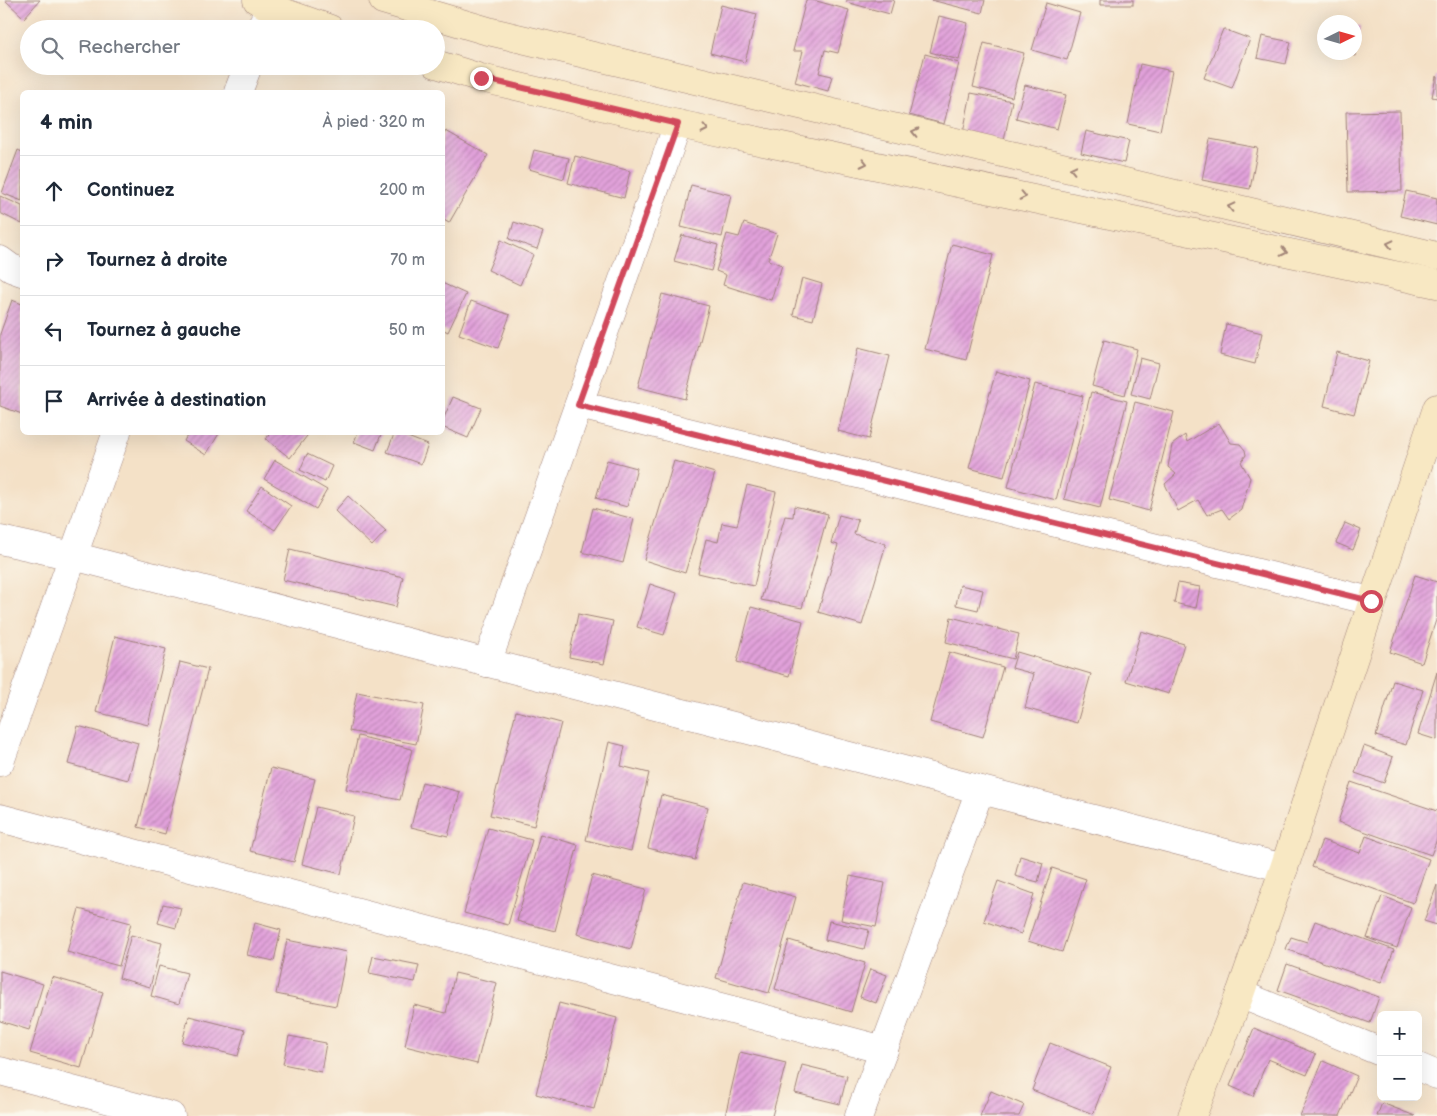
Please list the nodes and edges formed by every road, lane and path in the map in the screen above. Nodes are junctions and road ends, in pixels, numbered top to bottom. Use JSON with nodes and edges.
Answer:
{"nodes":[{"id":1,"x":384,"y":0,"type":"edge"},
{"id":2,"x":262,"y":12,"type":"edge"},
{"id":3,"x":294,"y":20,"type":"edge"},
{"id":4,"x":445,"y":67,"type":"edge"},
{"id":5,"x":245,"y":75,"type":"edge"},
{"id":6,"x":239,"y":90,"type":"edge"},
{"id":7,"x":678,"y":124,"type":"junction"},
{"id":8,"x":1437,"y":256,"type":"edge"},
{"id":9,"x":0,"y":260,"type":"edge"},
{"id":10,"x":20,"y":271,"type":"edge"},
{"id":11,"x":1437,"y":284,"type":"edge"},
{"id":12,"x":578,"y":405,"type":"junction"},
{"id":13,"x":1437,"y":408,"type":"edge"},
{"id":14,"x":116,"y":435,"type":"edge"},
{"id":15,"x":0,"y":540,"type":"edge"},
{"id":16,"x":73,"y":556,"type":"junction"},
{"id":17,"x":1371,"y":601,"type":"junction"},
{"id":18,"x":487,"y":663,"type":"junction"},
{"id":19,"x":0,"y":762,"type":"edge"},
{"id":20,"x":980,"y":790,"type":"junction"},
{"id":21,"x":0,"y":818,"type":"edge"},
{"id":22,"x":1284,"y":868,"type":"junction"},
{"id":23,"x":1240,"y":994,"type":"junction"},
{"id":24,"x":884,"y":1050,"type":"junction"},
{"id":25,"x":1377,"y":1050,"type":"edge"},
{"id":26,"x":1422,"y":1069,"type":"edge"},
{"id":27,"x":0,"y":1071,"type":"edge"},
{"id":28,"x":1437,"y":1075,"type":"edge"},
{"id":29,"x":171,"y":1116,"type":"edge"},
{"id":30,"x":859,"y":1116,"type":"edge"},
{"id":31,"x":1192,"y":1116,"type":"edge"}],
"edges":[{"from":8,"to":1,"type":"street","one_way":true},
{"from":2,"to":3,"type":"street"},
{"from":4,"to":7,"type":"street"},
{"from":5,"to":6,"type":"street"},
{"from":7,"to":11,"type":"street","one_way":true},
{"from":7,"to":12,"type":"street"},
{"from":9,"to":10,"type":"street"},
{"from":12,"to":17,"type":"street"},
{"from":12,"to":18,"type":"street"},
{"from":13,"to":17,"type":"street"},
{"from":14,"to":16,"type":"street"},
{"from":15,"to":16,"type":"street"},
{"from":16,"to":18,"type":"street"},
{"from":16,"to":19,"type":"street"},
{"from":17,"to":22,"type":"street"},
{"from":18,"to":20,"type":"street"},
{"from":20,"to":22,"type":"street"},
{"from":20,"to":24,"type":"street"},
{"from":21,"to":24,"type":"street"},
{"from":22,"to":23,"type":"street"},
{"from":23,"to":25,"type":"street"},
{"from":23,"to":31,"type":"street"},
{"from":24,"to":30,"type":"street"},
{"from":26,"to":28,"type":"street"},
{"from":27,"to":29,"type":"street"}]}
